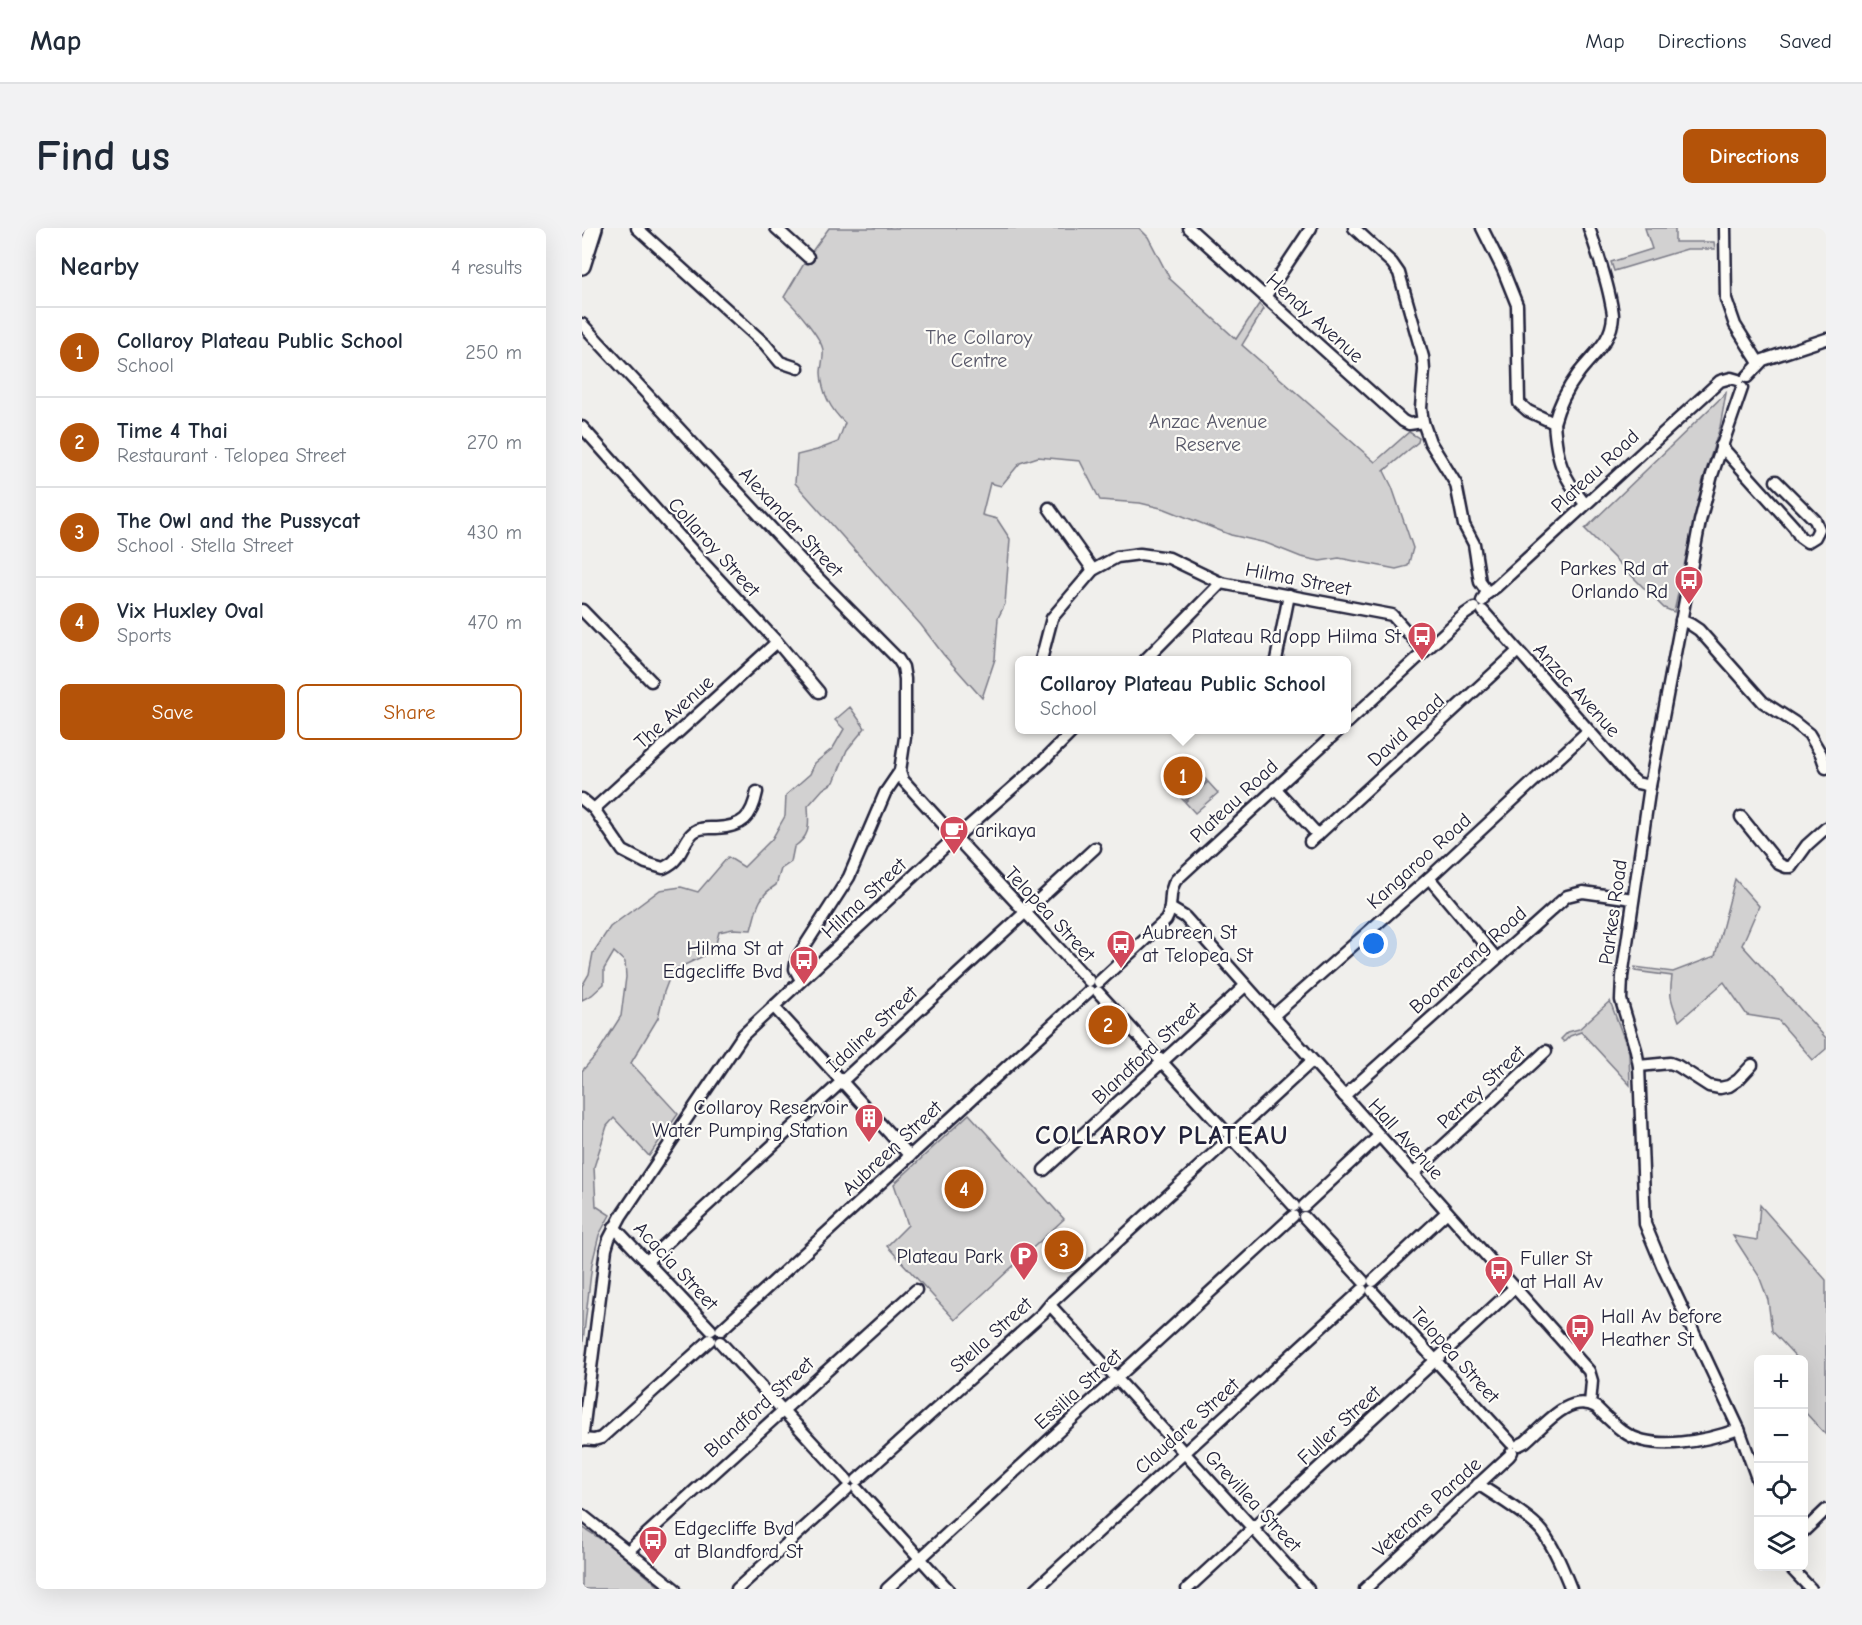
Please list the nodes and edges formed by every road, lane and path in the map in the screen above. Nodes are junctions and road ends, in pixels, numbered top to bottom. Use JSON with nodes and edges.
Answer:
{"nodes":[{"id":1,"x":594,"y":228,"type":"edge"},
{"id":2,"x":637,"y":228,"type":"edge"},
{"id":3,"x":776,"y":228,"type":"edge"},
{"id":4,"x":1189,"y":228,"type":"edge"},
{"id":5,"x":1311,"y":228,"type":"edge"},
{"id":6,"x":1354,"y":228,"type":"edge"},
{"id":7,"x":1482,"y":228,"type":"edge"},
{"id":8,"x":1589,"y":228,"type":"edge"},
{"id":9,"x":1725,"y":228,"type":"edge"},
{"id":10,"x":808,"y":257,"type":"dead end"},
{"id":11,"x":582,"y":266,"type":"edge"},
{"id":12,"x":1265,"y":297,"type":"junction"},
{"id":13,"x":582,"y":324,"type":"edge"},
{"id":14,"x":1826,"y":339,"type":"edge"},
{"id":15,"x":1759,"y":363,"type":"junction"},
{"id":16,"x":798,"y":368,"type":"dead end"},
{"id":17,"x":1742,"y":382,"type":"junction"},
{"id":18,"x":1423,"y":422,"type":"junction"},
{"id":19,"x":1554,"y":423,"type":"junction"},
{"id":20,"x":582,"y":427,"type":"edge"},
{"id":21,"x":1721,"y":446,"type":"junction"},
{"id":22,"x":1776,"y":481,"type":"dead end"},
{"id":23,"x":1585,"y":504,"type":"junction"},
{"id":24,"x":1049,"y":508,"type":"dead end"},
{"id":25,"x":1093,"y":570,"type":"junction"},
{"id":26,"x":1221,"y":583,"type":"junction"},
{"id":27,"x":1289,"y":595,"type":"junction"},
{"id":28,"x":1481,"y":603,"type":"junction"},
{"id":29,"x":582,"y":610,"type":"edge"},
{"id":30,"x":1681,"y":620,"type":"junction"},
{"id":31,"x":777,"y":642,"type":"junction"},
{"id":32,"x":1424,"y":651,"type":"junction"},
{"id":33,"x":1518,"y":651,"type":"junction"},
{"id":34,"x":1042,"y":656,"type":"edge"},
{"id":35,"x":1149,"y":656,"type":"edge"},
{"id":36,"x":1277,"y":656,"type":"edge"},
{"id":37,"x":651,"y":681,"type":"dead end"},
{"id":38,"x":819,"y":692,"type":"dead end"},
{"id":39,"x":1351,"y":719,"type":"edge"},
{"id":40,"x":1588,"y":731,"type":"junction"},
{"id":41,"x":1069,"y":734,"type":"edge"},
{"id":42,"x":1334,"y":734,"type":"edge"},
{"id":43,"x":1826,"y":768,"type":"edge"},
{"id":44,"x":900,"y":771,"type":"junction"},
{"id":45,"x":1650,"y":786,"type":"junction"},
{"id":46,"x":1275,"y":789,"type":"junction"},
{"id":47,"x":757,"y":792,"type":"dead end"},
{"id":48,"x":582,"y":799,"type":"edge"},
{"id":49,"x":594,"y":809,"type":"junction"},
{"id":50,"x":1741,"y":817,"type":"dead end"},
{"id":51,"x":1826,"y":828,"type":"edge"},
{"id":52,"x":956,"y":838,"type":"junction"},
{"id":53,"x":1095,"y":848,"type":"dead end"},
{"id":54,"x":1429,"y":878,"type":"junction"},
{"id":55,"x":1633,"y":899,"type":"junction"},
{"id":56,"x":1170,"y":908,"type":"junction"},
{"id":57,"x":1025,"y":912,"type":"junction"},
{"id":58,"x":1496,"y":958,"type":"junction"},
{"id":59,"x":801,"y":980,"type":"junction"},
{"id":60,"x":1245,"y":986,"type":"junction"},
{"id":61,"x":1094,"y":987,"type":"junction"},
{"id":62,"x":773,"y":1006,"type":"junction"},
{"id":63,"x":1273,"y":1016,"type":"junction"},
{"id":64,"x":1546,"y":1051,"type":"dead end"},
{"id":65,"x":1312,"y":1061,"type":"junction"},
{"id":66,"x":1162,"y":1062,"type":"junction"},
{"id":67,"x":1752,"y":1065,"type":"dead end"},
{"id":68,"x":1639,"y":1066,"type":"junction"},
{"id":69,"x":842,"y":1081,"type":"junction"},
{"id":70,"x":1344,"y":1096,"type":"junction"},
{"id":71,"x":1231,"y":1136,"type":"junction"},
{"id":72,"x":1379,"y":1136,"type":"junction"},
{"id":73,"x":910,"y":1156,"type":"junction"},
{"id":74,"x":1044,"y":1170,"type":"dead end"},
{"id":75,"x":1413,"y":1174,"type":"junction"},
{"id":76,"x":1299,"y":1211,"type":"junction"},
{"id":77,"x":1447,"y":1212,"type":"junction"},
{"id":78,"x":614,"y":1227,"type":"junction"},
{"id":79,"x":647,"y":1261,"type":"junction"},
{"id":80,"x":1368,"y":1286,"type":"junction"},
{"id":81,"x":1514,"y":1288,"type":"junction"},
{"id":82,"x":916,"y":1290,"type":"dead end"},
{"id":83,"x":1050,"y":1305,"type":"junction"},
{"id":84,"x":715,"y":1336,"type":"junction"},
{"id":85,"x":1436,"y":1360,"type":"junction"},
{"id":86,"x":1115,"y":1379,"type":"junction"},
{"id":87,"x":1590,"y":1404,"type":"junction"},
{"id":88,"x":783,"y":1409,"type":"junction"},
{"id":89,"x":1739,"y":1429,"type":"junction"},
{"id":90,"x":582,"y":1439,"type":"edge"},
{"id":91,"x":1514,"y":1446,"type":"junction"},
{"id":92,"x":1184,"y":1453,"type":"junction"},
{"id":93,"x":1754,"y":1470,"type":"edge"},
{"id":94,"x":1478,"y":1484,"type":"junction"},
{"id":95,"x":852,"y":1485,"type":"junction"},
{"id":96,"x":1826,"y":1510,"type":"edge"},
{"id":97,"x":582,"y":1515,"type":"edge"},
{"id":98,"x":1808,"y":1526,"type":"edge"},
{"id":99,"x":1253,"y":1529,"type":"junction"},
{"id":100,"x":628,"y":1551,"type":"junction"},
{"id":101,"x":920,"y":1559,"type":"junction"},
{"id":102,"x":1792,"y":1571,"type":"edge"},
{"id":103,"x":675,"y":1589,"type":"edge"},
{"id":104,"x":738,"y":1589,"type":"edge"},
{"id":105,"x":887,"y":1589,"type":"edge"},
{"id":106,"x":948,"y":1589,"type":"edge"},
{"id":107,"x":1036,"y":1589,"type":"edge"},
{"id":108,"x":1187,"y":1589,"type":"edge"},
{"id":109,"x":1308,"y":1589,"type":"edge"},
{"id":110,"x":1365,"y":1589,"type":"edge"},
{"id":111,"x":1571,"y":1589,"type":"edge"},
{"id":112,"x":1812,"y":1589,"type":"edge"}],
"edges":[{"from":1,"to":11,"type":"highway"},
{"from":2,"to":16,"type":"street"},
{"from":3,"to":10,"type":"street"},
{"from":4,"to":12,"type":"street","name":"Hendy Avenue"},
{"from":5,"to":12,"type":"street"},
{"from":6,"to":18,"type":"street","name":"Anzac Avenue"},
{"from":7,"to":19,"type":"street"},
{"from":8,"to":19,"type":"street"},
{"from":9,"to":15,"type":"street"},
{"from":12,"to":18,"type":"street","name":"Hendy Avenue"},
{"from":13,"to":44,"type":"street","name":"Alexander Street"},
{"from":14,"to":15,"type":"street","name":"Parkes Road"},
{"from":15,"to":17,"type":"street","name":"Parkes Road"},
{"from":17,"to":21,"type":"street","name":"Parkes Road"},
{"from":17,"to":23,"type":"street","name":"Plateau Road"},
{"from":18,"to":28,"type":"street","name":"Anzac Avenue"},
{"from":19,"to":23,"type":"street"},
{"from":20,"to":31,"type":"street","name":"Collaroy Street"},
{"from":21,"to":22,"type":"street"},
{"from":21,"to":30,"type":"street","name":"Parkes Road"},
{"from":23,"to":28,"type":"street","name":"Plateau Road"},
{"from":24,"to":25,"type":"street"},
{"from":25,"to":26,"type":"street"},
{"from":25,"to":34,"type":"street"},
{"from":26,"to":27,"type":"street","name":"Hilma Street"},
{"from":26,"to":35,"type":"street","name":"Hilma Street"},
{"from":27,"to":32,"type":"street","name":"Hilma Street"},
{"from":27,"to":36,"type":"street"},
{"from":28,"to":32,"type":"street","name":"Plateau Road"},
{"from":28,"to":33,"type":"street","name":"Anzac Avenue"},
{"from":29,"to":37,"type":"street"},
{"from":30,"to":43,"type":"street"},
{"from":30,"to":45,"type":"street","name":"Parkes Road"},
{"from":31,"to":38,"type":"street","name":"Collaroy Street"},
{"from":31,"to":49,"type":"street","name":"The Avenue"},
{"from":32,"to":39,"type":"street","name":"Plateau Road"},
{"from":33,"to":40,"type":"street","name":"Anzac Avenue"},
{"from":33,"to":46,"type":"street","name":"David Road"},
{"from":40,"to":45,"type":"street","name":"Anzac Avenue"},
{"from":40,"to":54,"type":"street","name":"Kangaroo Road"},
{"from":41,"to":52,"type":"street","name":"Hilma Street"},
{"from":42,"to":46,"type":"street","name":"Plateau Road"},
{"from":44,"to":52,"type":"street","name":"Telopea Street"},
{"from":44,"to":59,"type":"street"},
{"from":45,"to":55,"type":"street","name":"Parkes Road"},
{"from":46,"to":56,"type":"street","name":"Plateau Road"},
{"from":47,"to":49,"type":"street"},
{"from":48,"to":49,"type":"street"},
{"from":50,"to":51,"type":"street"},
{"from":52,"to":57,"type":"street","name":"Telopea Street"},
{"from":52,"to":59,"type":"street","name":"Hilma Street"},
{"from":53,"to":57,"type":"street","name":"Idaline Street"},
{"from":54,"to":58,"type":"street"},
{"from":54,"to":63,"type":"street","name":"Kangaroo Road"},
{"from":55,"to":58,"type":"street","name":"Boomerang Road"},
{"from":55,"to":68,"type":"street","name":"Parkes Road"},
{"from":56,"to":60,"type":"street","name":"Hall Avenue"},
{"from":56,"to":61,"type":"street","name":"Aubreen Street"},
{"from":57,"to":61,"type":"street","name":"Telopea Street"},
{"from":57,"to":69,"type":"street","name":"Idaline Street"},
{"from":58,"to":70,"type":"street","name":"Boomerang Road"},
{"from":59,"to":62,"type":"street","name":"Hilma Street"},
{"from":60,"to":63,"type":"street","name":"Hall Avenue"},
{"from":60,"to":66,"type":"street","name":"Blandford Street"},
{"from":61,"to":66,"type":"street","name":"Telopea Street"},
{"from":61,"to":73,"type":"street","name":"Aubreen Street"},
{"from":62,"to":69,"type":"street"},
{"from":62,"to":78,"type":"street","name":"Hilma Street"},
{"from":63,"to":65,"type":"street","name":"Hall Avenue"},
{"from":64,"to":75,"type":"street","name":"Perrey Street"},
{"from":65,"to":70,"type":"street","name":"Hall Avenue"},
{"from":65,"to":71,"type":"street","name":"Stella Street"},
{"from":66,"to":71,"type":"street","name":"Telopea Street"},
{"from":66,"to":74,"type":"street","name":"Blandford Street"},
{"from":67,"to":68,"type":"street"},
{"from":68,"to":89,"type":"street","name":"Parkes Road"},
{"from":69,"to":73,"type":"street"},
{"from":69,"to":79,"type":"street","name":"Idaline Street"},
{"from":70,"to":72,"type":"street","name":"Hall Avenue"},
{"from":71,"to":76,"type":"street","name":"Telopea Street"},
{"from":71,"to":83,"type":"street","name":"Stella Street"},
{"from":72,"to":75,"type":"street","name":"Hall Avenue"},
{"from":72,"to":76,"type":"street","name":"Essilia Street"},
{"from":73,"to":84,"type":"street","name":"Aubreen Street"},
{"from":75,"to":77,"type":"street","name":"Hall Avenue"},
{"from":76,"to":80,"type":"street","name":"Telopea Street"},
{"from":76,"to":86,"type":"street","name":"Essilia Street"},
{"from":77,"to":80,"type":"street","name":"Claudare Street"},
{"from":77,"to":81,"type":"street","name":"Hall Avenue"},
{"from":78,"to":79,"type":"street","name":"Acacia Street"},
{"from":78,"to":90,"type":"street","name":"Hilma Street"},
{"from":79,"to":84,"type":"street","name":"Acacia Street"},
{"from":80,"to":85,"type":"street","name":"Telopea Street"},
{"from":80,"to":92,"type":"street","name":"Claudare Street"},
{"from":81,"to":85,"type":"street","name":"Fuller Street"},
{"from":81,"to":87,"type":"street","name":"Hall Avenue"},
{"from":82,"to":88,"type":"street","name":"Blandford Street"},
{"from":83,"to":86,"type":"street","name":"Grevillea Street"},
{"from":83,"to":95,"type":"street","name":"Stella Street"},
{"from":84,"to":88,"type":"street","name":"Acacia Street"},
{"from":84,"to":90,"type":"street","name":"Aubreen Street"},
{"from":85,"to":91,"type":"street","name":"Telopea Street"},
{"from":85,"to":99,"type":"street","name":"Fuller Street"},
{"from":86,"to":92,"type":"street","name":"Grevillea Street"},
{"from":86,"to":101,"type":"street","name":"Essilia Street"},
{"from":87,"to":89,"type":"street"},
{"from":87,"to":91,"type":"street","name":"Veterans Parade"},
{"from":88,"to":95,"type":"street","name":"Acacia Street"},
{"from":88,"to":100,"type":"street","name":"Blandford Street"},
{"from":89,"to":93,"type":"street","name":"Parkes Road"},
{"from":91,"to":94,"type":"street","name":"Veterans Parade"},
{"from":92,"to":99,"type":"street","name":"Grevillea Street"},
{"from":92,"to":107,"type":"street","name":"Claudare Street"},
{"from":94,"to":110,"type":"street","name":"Veterans Parade"},
{"from":94,"to":111,"type":"street"},
{"from":95,"to":101,"type":"street","name":"Acacia Street"},
{"from":95,"to":104,"type":"street","name":"Stella Street"},
{"from":96,"to":98,"type":"street"},
{"from":97,"to":100,"type":"street"},
{"from":99,"to":108,"type":"street","name":"Fuller Street"},
{"from":99,"to":109,"type":"street","name":"Grevillea Street"},
{"from":100,"to":103,"type":"street"},
{"from":101,"to":105,"type":"street","name":"Essilia Street"},
{"from":101,"to":106,"type":"street","name":"Acacia Street"},
{"from":102,"to":112,"type":"street"}]}
